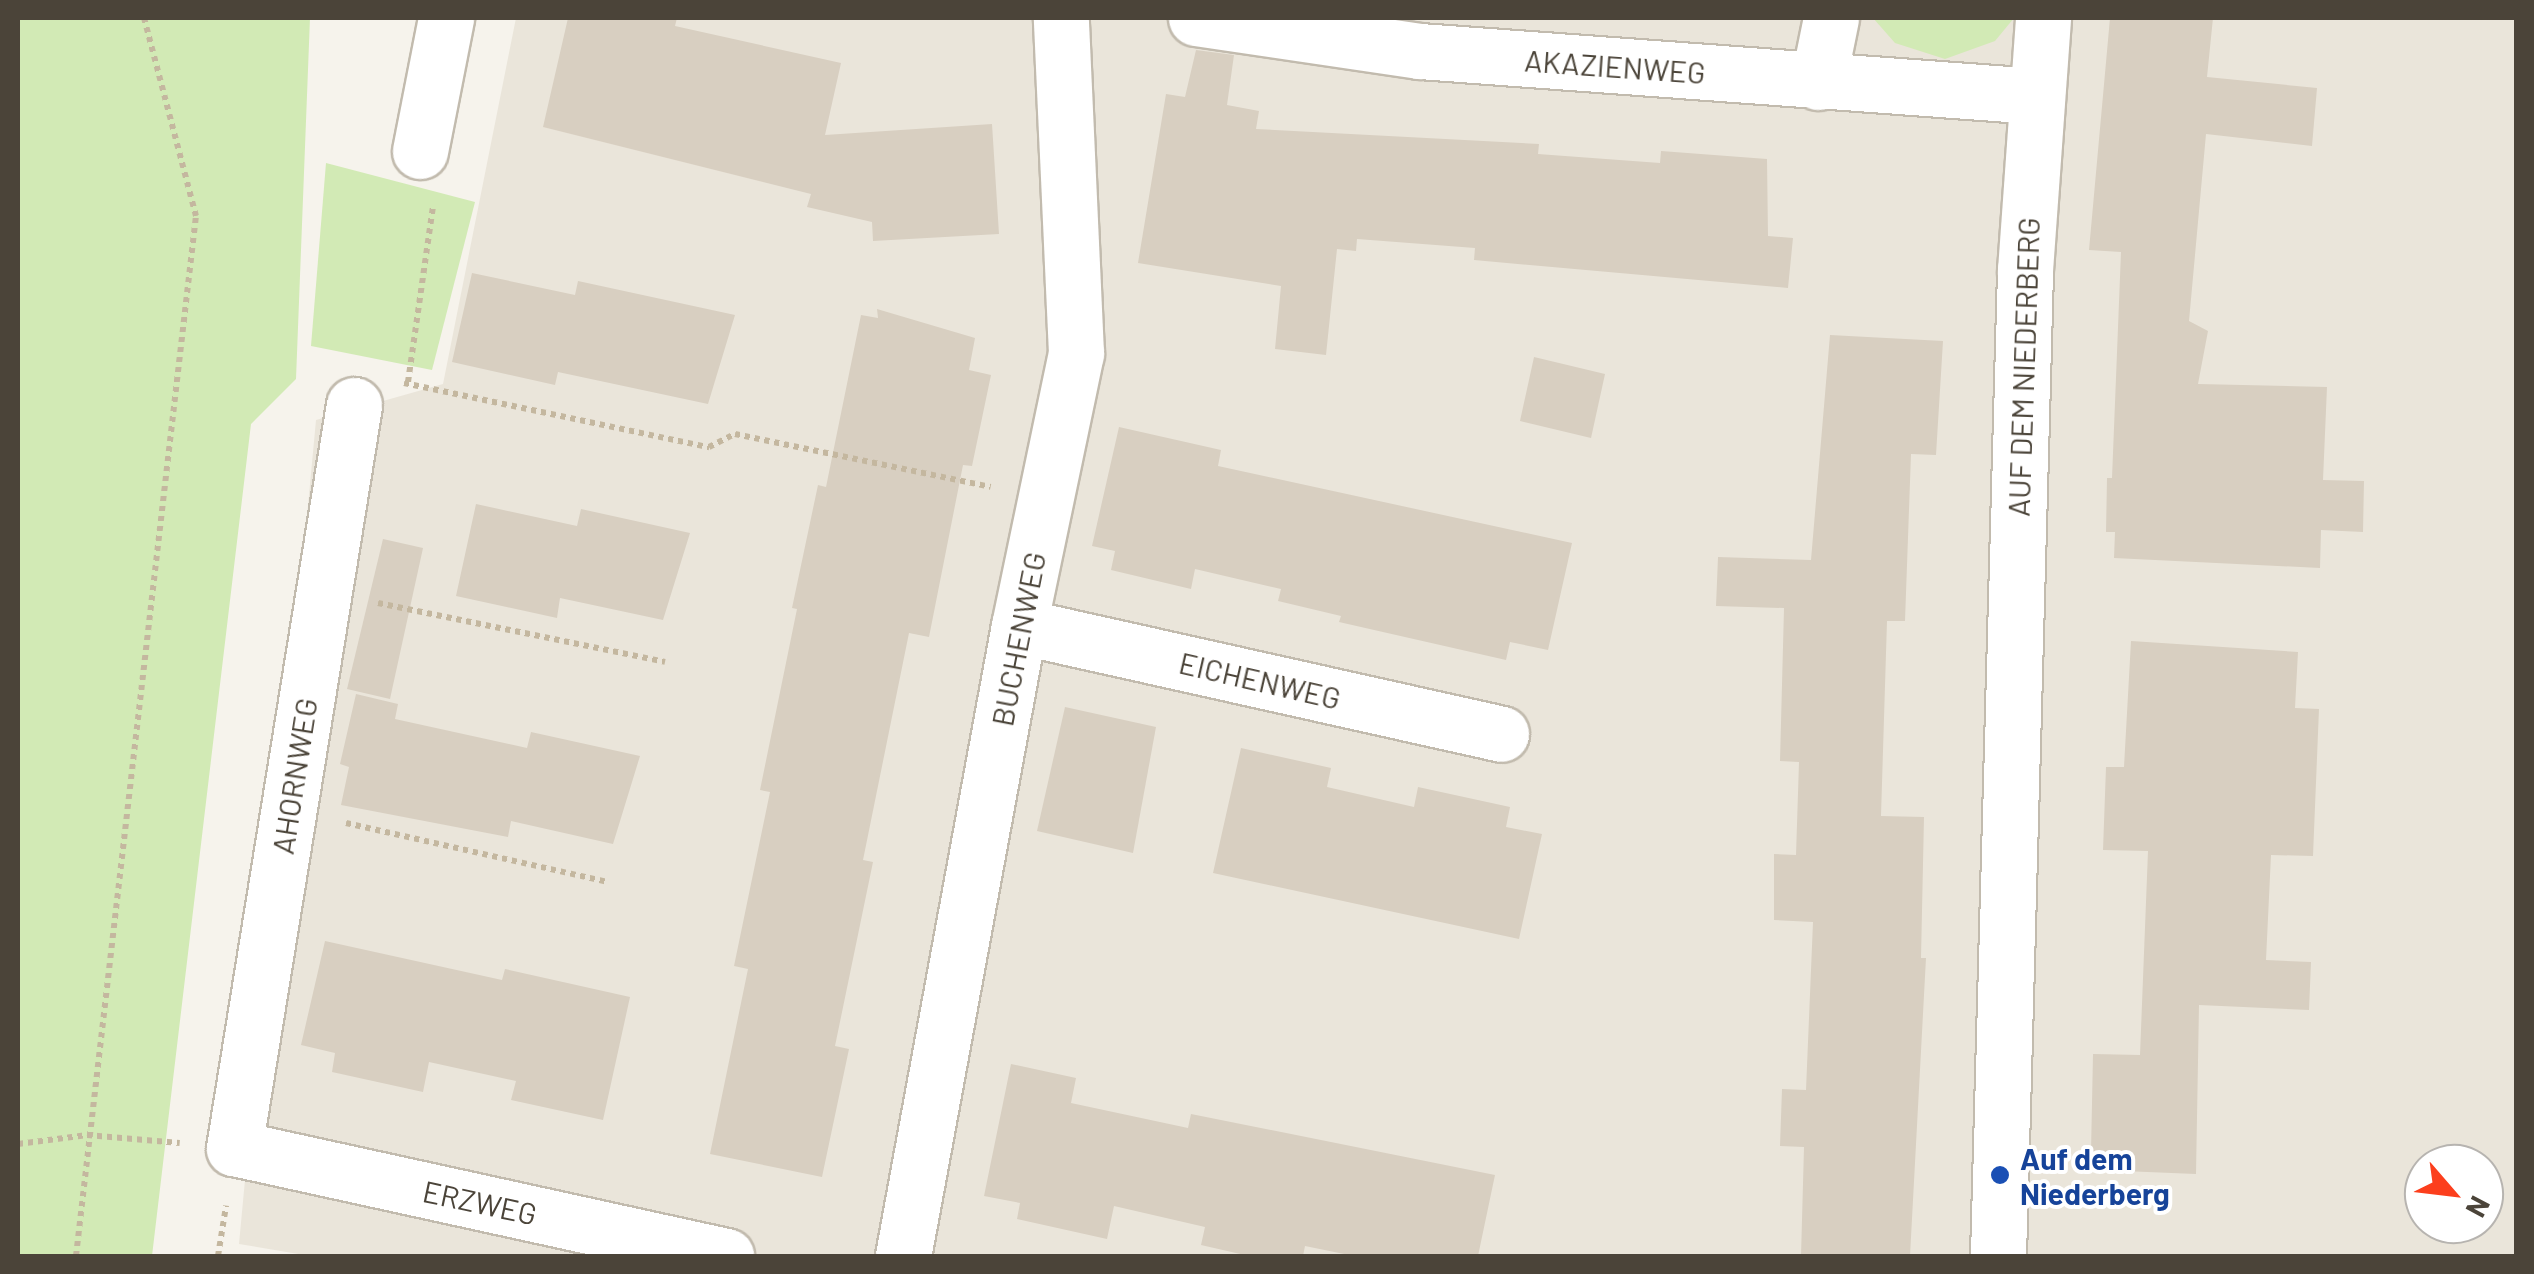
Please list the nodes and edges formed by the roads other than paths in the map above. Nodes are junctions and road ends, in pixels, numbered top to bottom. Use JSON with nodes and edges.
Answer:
{"nodes":[{"id":1,"x":446,"y":18,"type":"edge"},
{"id":2,"x":1061,"y":18,"type":"edge"},
{"id":3,"x":1196,"y":18,"type":"edge"},
{"id":4,"x":1831,"y":18,"type":"edge"},
{"id":5,"x":2043,"y":18,"type":"edge"},
{"id":6,"x":1818,"y":82,"type":"junction"},
{"id":7,"x":2035,"y":96,"type":"junction"},
{"id":8,"x":420,"y":151,"type":"road end"},
{"id":9,"x":354,"y":405,"type":"road end"},
{"id":10,"x":1019,"y":626,"type":"junction"},
{"id":11,"x":1501,"y":734,"type":"dead end"},
{"id":12,"x":234,"y":1148,"type":"joint"},
{"id":13,"x":726,"y":1256,"type":"edge"},
{"id":14,"x":904,"y":1256,"type":"edge"},
{"id":15,"x":1998,"y":1256,"type":"edge"}],
"edges":[{"from":1,"to":8,"type":"street"},
{"from":2,"to":10,"type":"street","name":"BUCHENWEG"},
{"from":3,"to":6,"type":"street","name":"AKAZIENWEG"},
{"from":4,"to":6,"type":"street"},
{"from":5,"to":7,"type":"street","name":"AUF DEM NIEDERBERG"},
{"from":6,"to":7,"type":"street","name":"AKAZIENWEG"},
{"from":7,"to":15,"type":"street","name":"AUF DEM NIEDERBERG"},
{"from":9,"to":12,"type":"street","name":"AHORNWEG"},
{"from":10,"to":11,"type":"street","name":"EICHENWEG"},
{"from":10,"to":14,"type":"street","name":"BUCHENWEG"},
{"from":12,"to":13,"type":"street","name":"ERZWEG"}]}
